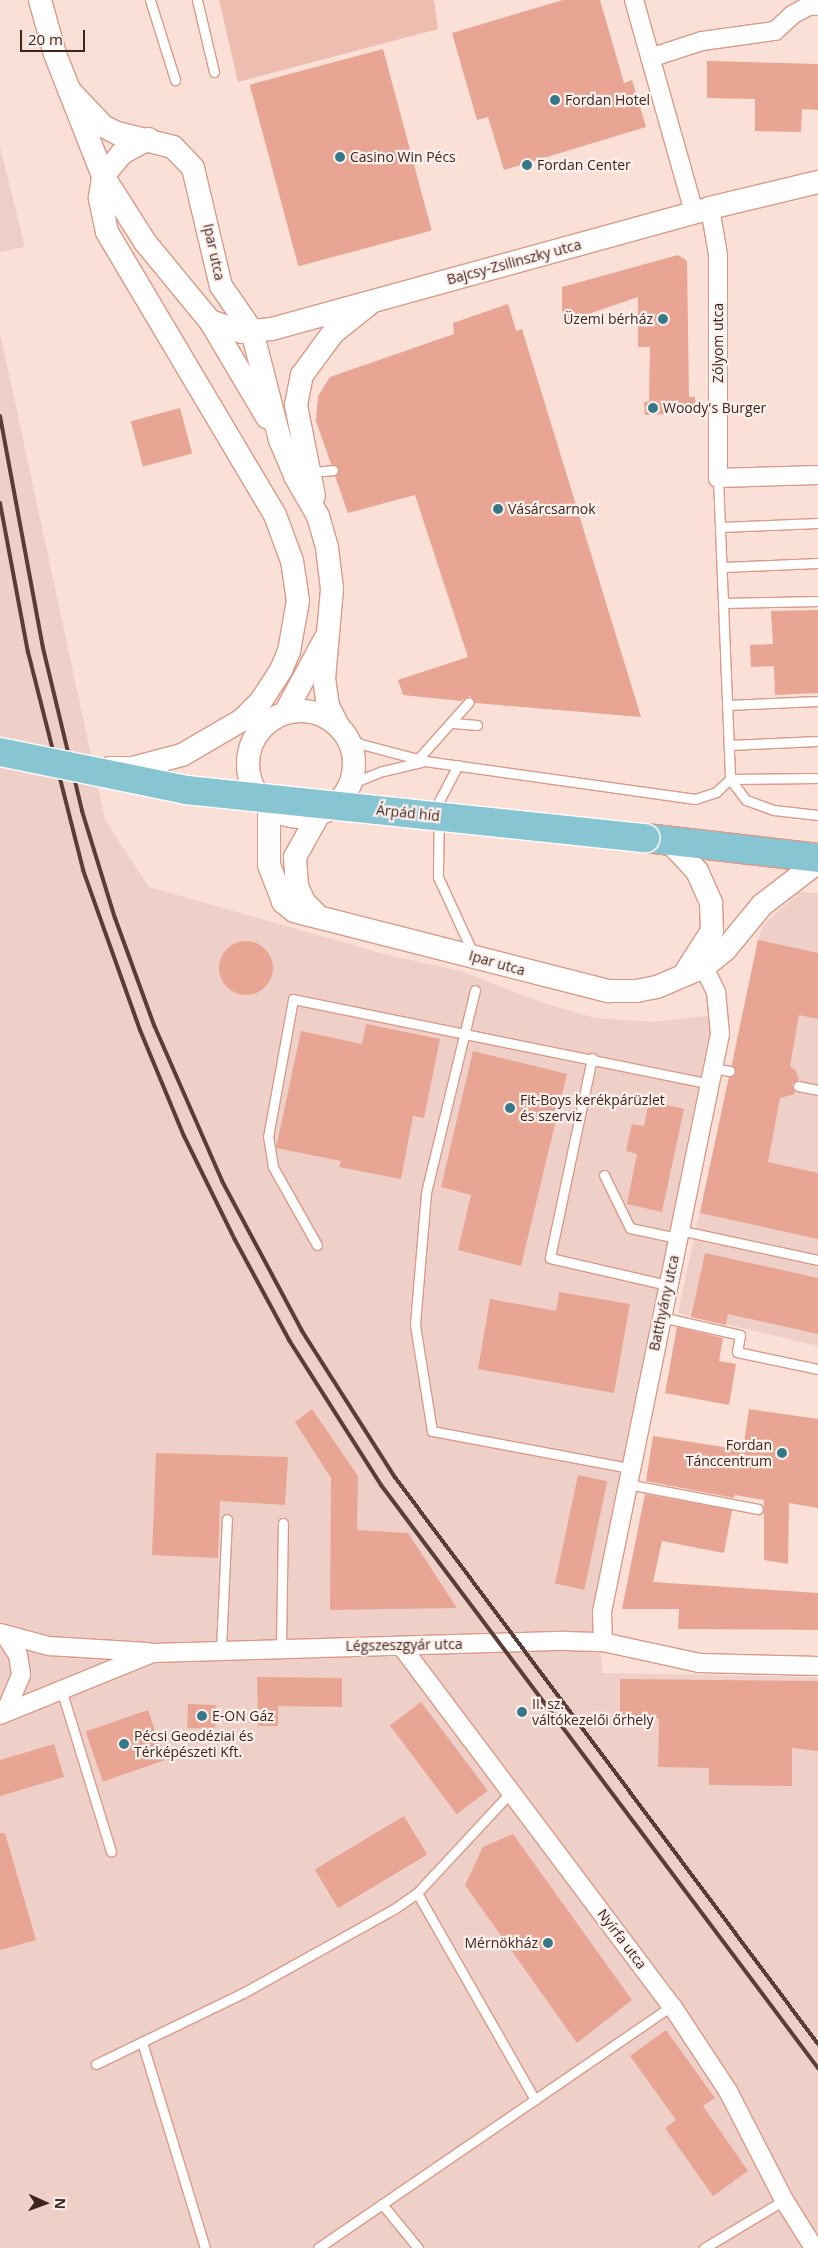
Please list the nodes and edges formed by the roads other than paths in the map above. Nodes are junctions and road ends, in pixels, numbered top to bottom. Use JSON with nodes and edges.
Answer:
{"nodes":[{"id":1,"x":40,"y":0,"type":"edge"},
{"id":2,"x":150,"y":0,"type":"edge"},
{"id":3,"x":197,"y":0,"type":"edge"},
{"id":4,"x":634,"y":0,"type":"edge"},
{"id":5,"x":811,"y":4,"type":"edge"},
{"id":6,"x":650,"y":58,"type":"junction"},
{"id":7,"x":214,"y":72,"type":"dead end"},
{"id":8,"x":175,"y":80,"type":"dead end"},
{"id":9,"x":69,"y":90,"type":"junction"},
{"id":10,"x":148,"y":139,"type":"junction"},
{"id":11,"x":102,"y":176,"type":"junction"},
{"id":12,"x":818,"y":182,"type":"edge"},
{"id":13,"x":702,"y":210,"type":"junction"},
{"id":14,"x":378,"y":298,"type":"junction"},
{"id":15,"x":210,"y":321,"type":"junction"},
{"id":16,"x":262,"y":330,"type":"junction"},
{"id":17,"x":280,"y":440,"type":"junction"},
{"id":18,"x":333,"y":470,"type":"dead end"},
{"id":19,"x":309,"y":472,"type":"junction"},
{"id":20,"x":818,"y":474,"type":"edge"},
{"id":21,"x":718,"y":478,"type":"junction"},
{"id":22,"x":318,"y":516,"type":"junction"},
{"id":23,"x":818,"y":523,"type":"edge"},
{"id":24,"x":721,"y":527,"type":"junction"},
{"id":25,"x":818,"y":563,"type":"edge"},
{"id":26,"x":724,"y":567,"type":"junction"},
{"id":27,"x":818,"y":601,"type":"edge"},
{"id":28,"x":723,"y":603,"type":"junction"},
{"id":29,"x":325,"y":638,"type":"junction"},
{"id":30,"x":818,"y":701,"type":"edge"},
{"id":31,"x":469,"y":702,"type":"dead end"},
{"id":32,"x":727,"y":705,"type":"junction"},
{"id":33,"x":285,"y":713,"type":"junction"},
{"id":34,"x":453,"y":723,"type":"junction"},
{"id":35,"x":477,"y":725,"type":"dead end"},
{"id":36,"x":342,"y":731,"type":"junction"},
{"id":37,"x":818,"y":741,"type":"edge"},
{"id":38,"x":729,"y":744,"type":"junction"},
{"id":39,"x":0,"y":752,"type":"edge"},
{"id":40,"x":421,"y":760,"type":"junction"},
{"id":41,"x":458,"y":765,"type":"junction"},
{"id":42,"x":84,"y":769,"type":"junction"},
{"id":43,"x":818,"y":778,"type":"edge"},
{"id":44,"x":730,"y":779,"type":"junction"},
{"id":45,"x":350,"y":784,"type":"junction"},
{"id":46,"x":269,"y":806,"type":"junction"},
{"id":47,"x":319,"y":814,"type":"junction"},
{"id":48,"x":818,"y":815,"type":"edge"},
{"id":49,"x":658,"y":840,"type":"junction"},
{"id":50,"x":818,"y":860,"type":"edge"},
{"id":51,"x":317,"y":916,"type":"junction"},
{"id":52,"x":474,"y":956,"type":"junction"},
{"id":53,"x":704,"y":966,"type":"junction"},
{"id":54,"x":678,"y":980,"type":"junction"},
{"id":55,"x":475,"y":990,"type":"dead end"},
{"id":56,"x":466,"y":1033,"type":"junction"},
{"id":57,"x":592,"y":1058,"type":"junction"},
{"id":58,"x":717,"y":1074,"type":"junction"},
{"id":59,"x":798,"y":1086,"type":"dead end"},
{"id":60,"x":818,"y":1090,"type":"edge"},
{"id":61,"x":604,"y":1175,"type":"dead end"},
{"id":62,"x":678,"y":1234,"type":"junction"},
{"id":63,"x":317,"y":1245,"type":"dead end"},
{"id":64,"x":818,"y":1260,"type":"edge"},
{"id":65,"x":668,"y":1284,"type":"junction"},
{"id":66,"x":661,"y":1317,"type":"junction"},
{"id":67,"x":818,"y":1369,"type":"edge"},
{"id":68,"x":628,"y":1476,"type":"junction"},
{"id":69,"x":758,"y":1509,"type":"dead end"},
{"id":70,"x":228,"y":1520,"type":"dead end"},
{"id":71,"x":283,"y":1523,"type":"dead end"},
{"id":72,"x":3,"y":1634,"type":"edge"},
{"id":73,"x":603,"y":1642,"type":"junction"},
{"id":74,"x":281,"y":1646,"type":"junction"},
{"id":75,"x":402,"y":1647,"type":"junction"},
{"id":76,"x":221,"y":1649,"type":"junction"},
{"id":77,"x":153,"y":1653,"type":"junction"},
{"id":78,"x":818,"y":1666,"type":"edge"},
{"id":79,"x":60,"y":1689,"type":"junction"},
{"id":80,"x":3,"y":1713,"type":"edge"},
{"id":81,"x":511,"y":1792,"type":"junction"},
{"id":82,"x":111,"y":1852,"type":"dead end"},
{"id":83,"x":417,"y":1893,"type":"junction"},
{"id":84,"x":672,"y":2006,"type":"junction"},
{"id":85,"x":142,"y":2042,"type":"junction"},
{"id":86,"x":96,"y":2064,"type":"dead end"},
{"id":87,"x":535,"y":2100,"type":"junction"},
{"id":88,"x":784,"y":2200,"type":"junction"},
{"id":89,"x":382,"y":2204,"type":"junction"},
{"id":90,"x":204,"y":2248,"type":"edge"},
{"id":91,"x":318,"y":2248,"type":"edge"},
{"id":92,"x":418,"y":2248,"type":"edge"},
{"id":93,"x":704,"y":2248,"type":"edge"},
{"id":94,"x":814,"y":2248,"type":"edge"}],
"edges":[{"from":1,"to":9,"type":"street","name":"Ipar utca"},
{"from":2,"to":8,"type":"lane"},
{"from":3,"to":7,"type":"lane"},
{"from":4,"to":6,"type":"street","name":"Zólyom utca"},
{"from":5,"to":6,"type":"street"},
{"from":6,"to":13,"type":"street","name":"Zólyom utca"},
{"from":9,"to":10,"type":"street","name":"Ipar utca"},
{"from":9,"to":11,"type":"street","name":"Ipar utca"},
{"from":10,"to":11,"type":"street"},
{"from":10,"to":16,"type":"street","name":"Ipar utca"},
{"from":11,"to":15,"type":"street","name":"Ipar utca"},
{"from":11,"to":42,"type":"street","bridge":true},
{"from":12,"to":13,"type":"street","name":"Bajcsy-Zsilinszky utca"},
{"from":13,"to":14,"type":"street","name":"Bajcsy-Zsilinszky utca"},
{"from":13,"to":21,"type":"street","name":"Zólyom utca"},
{"from":14,"to":16,"type":"street","name":"Bajcsy-Zsilinszky utca"},
{"from":14,"to":19,"type":"street"},
{"from":15,"to":16,"type":"street","name":"Bajcsy-Zsilinszky utca"},
{"from":15,"to":17,"type":"street","name":"Ipar utca"},
{"from":16,"to":17,"type":"street","name":"Ipar utca"},
{"from":17,"to":22,"type":"street","name":"Ipar utca"},
{"from":18,"to":19,"type":"lane"},
{"from":19,"to":22,"type":"street"},
{"from":20,"to":21,"type":"street"},
{"from":21,"to":24,"type":"lane"},
{"from":22,"to":29,"type":"street","name":"Ipar utca"},
{"from":23,"to":24,"type":"lane"},
{"from":24,"to":26,"type":"lane"},
{"from":25,"to":26,"type":"lane"},
{"from":26,"to":28,"type":"lane"},
{"from":27,"to":28,"type":"lane"},
{"from":28,"to":32,"type":"lane"},
{"from":29,"to":33,"type":"street","name":"Ipar utca"},
{"from":29,"to":36,"type":"street","name":"Ipar utca"},
{"from":30,"to":32,"type":"lane"},
{"from":31,"to":34,"type":"lane"},
{"from":32,"to":38,"type":"lane"},
{"from":33,"to":36,"type":"street"},
{"from":33,"to":46,"type":"street","name":"Ipar utca"},
{"from":34,"to":35,"type":"lane"},
{"from":34,"to":40,"type":"lane"},
{"from":36,"to":40,"type":"lane"},
{"from":36,"to":45,"type":"street","name":"Ipar utca"},
{"from":37,"to":38,"type":"lane"},
{"from":38,"to":44,"type":"lane"},
{"from":39,"to":42,"type":"main road","name":"Árpád híd","bridge":true},
{"from":40,"to":41,"type":"lane"},
{"from":40,"to":45,"type":"lane"},
{"from":41,"to":44,"type":"lane"},
{"from":41,"to":52,"type":"lane"},
{"from":42,"to":49,"type":"main road","name":"Árpád híd","bridge":true},
{"from":43,"to":44,"type":"lane"},
{"from":44,"to":48,"type":"lane"},
{"from":45,"to":47,"type":"street"},
{"from":46,"to":47,"type":"street","name":"Ipar utca"},
{"from":46,"to":51,"type":"street","name":"Ipar utca"},
{"from":47,"to":51,"type":"street"},
{"from":49,"to":50,"type":"main road","name":"Árpád híd"},
{"from":49,"to":54,"type":"street"},
{"from":50,"to":53,"type":"street","name":"Ipar utca"},
{"from":51,"to":52,"type":"street","name":"Ipar utca"},
{"from":52,"to":54,"type":"street","name":"Ipar utca"},
{"from":53,"to":54,"type":"street","name":"Ipar utca"},
{"from":53,"to":58,"type":"street","name":"Batthyány utca"},
{"from":55,"to":56,"type":"lane"},
{"from":56,"to":57,"type":"lane"},
{"from":56,"to":63,"type":"lane"},
{"from":56,"to":68,"type":"lane"},
{"from":57,"to":58,"type":"lane"},
{"from":57,"to":65,"type":"lane"},
{"from":58,"to":62,"type":"street","name":"Batthyány utca"},
{"from":59,"to":60,"type":"lane"},
{"from":61,"to":62,"type":"lane"},
{"from":62,"to":64,"type":"lane"},
{"from":62,"to":65,"type":"street","name":"Batthyány utca"},
{"from":65,"to":66,"type":"street","name":"Batthyány utca"},
{"from":66,"to":67,"type":"lane"},
{"from":66,"to":68,"type":"street","name":"Batthyány utca"},
{"from":68,"to":69,"type":"lane"},
{"from":68,"to":73,"type":"street","name":"Batthyány utca"},
{"from":70,"to":76,"type":"lane"},
{"from":71,"to":74,"type":"lane"},
{"from":72,"to":77,"type":"street"},
{"from":72,"to":80,"type":"street"},
{"from":73,"to":75,"type":"street","name":"Légszeszgyár utca"},
{"from":73,"to":78,"type":"street","name":"Légszeszgyár utca"},
{"from":74,"to":75,"type":"street","name":"Légszeszgyár utca"},
{"from":74,"to":76,"type":"street","name":"Légszeszgyár utca"},
{"from":75,"to":81,"type":"street","name":"Nyírfa utca"},
{"from":76,"to":77,"type":"street","name":"Légszeszgyár utca"},
{"from":77,"to":79,"type":"street","name":"Légszeszgyár utca"},
{"from":79,"to":80,"type":"street","name":"Légszeszgyár utca"},
{"from":79,"to":82,"type":"lane"},
{"from":81,"to":83,"type":"lane"},
{"from":81,"to":84,"type":"street","name":"Nyírfa utca"},
{"from":83,"to":85,"type":"lane"},
{"from":83,"to":87,"type":"lane"},
{"from":84,"to":87,"type":"lane"},
{"from":84,"to":88,"type":"street","name":"Nyírfa utca"},
{"from":85,"to":86,"type":"lane"},
{"from":85,"to":90,"type":"lane"},
{"from":87,"to":89,"type":"lane"},
{"from":88,"to":93,"type":"lane"},
{"from":88,"to":94,"type":"street","name":"Nyírfa utca"},
{"from":89,"to":91,"type":"lane"},
{"from":89,"to":92,"type":"lane"}]}
